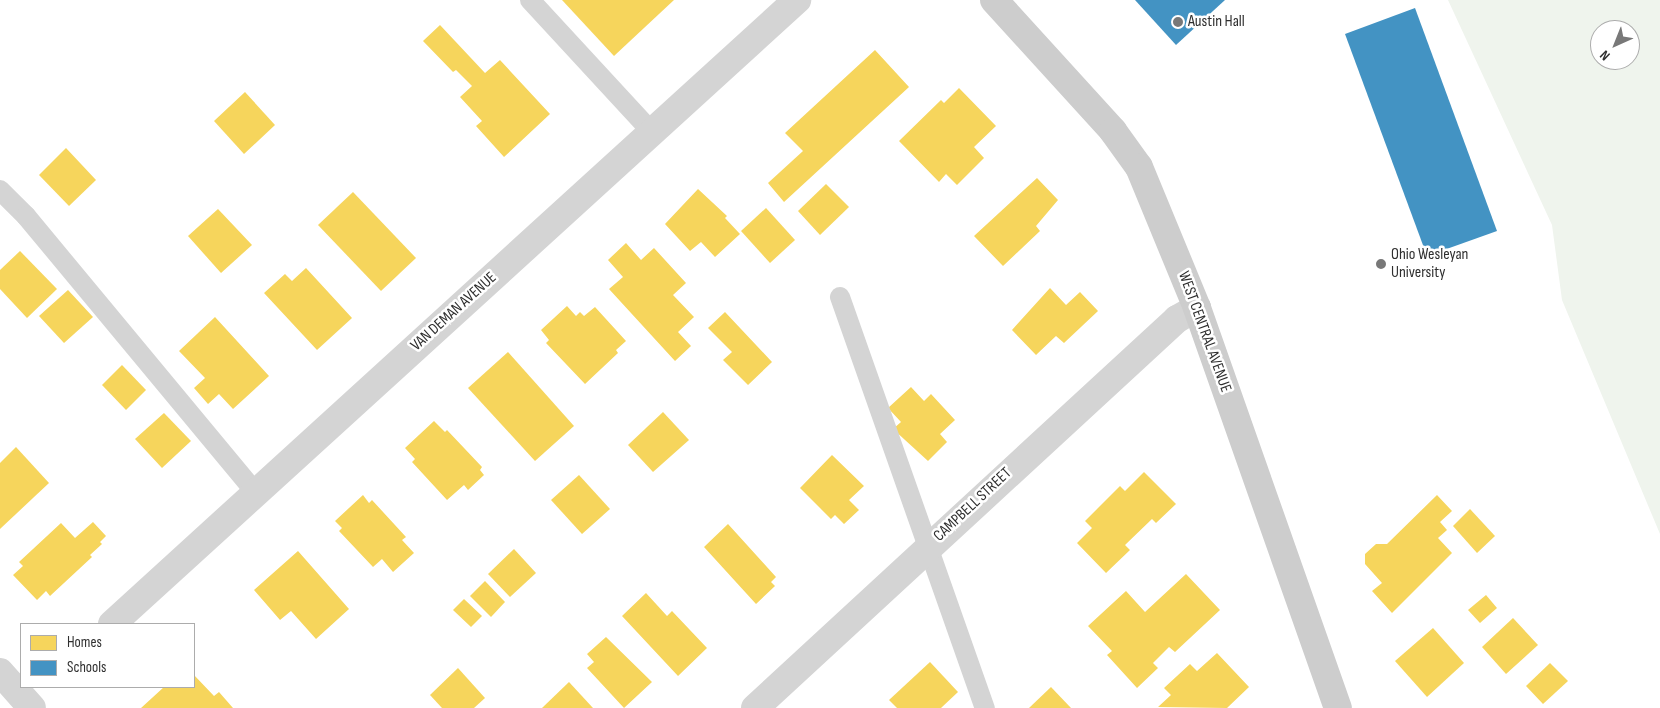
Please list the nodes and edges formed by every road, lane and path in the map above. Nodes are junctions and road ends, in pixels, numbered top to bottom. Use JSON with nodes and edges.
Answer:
{"nodes":[{"id":1,"x":530,"y":0,"type":"edge"},
{"id":2,"x":797,"y":0,"type":"edge"},
{"id":3,"x":994,"y":0,"type":"edge"},
{"id":4,"x":652,"y":132,"type":"junction"},
{"id":5,"x":0,"y":190,"type":"edge"},
{"id":6,"x":840,"y":298,"type":"dead end"},
{"id":7,"x":1197,"y":308,"type":"junction"},
{"id":8,"x":256,"y":493,"type":"junction"},
{"id":9,"x":930,"y":545,"type":"junction"},
{"id":10,"x":113,"y":623,"type":"edge"},
{"id":11,"x":0,"y":672,"type":"edge"},
{"id":12,"x":20,"y":688,"type":"edge"},
{"id":13,"x":20,"y":688,"type":"edge"},
{"id":14,"x":34,"y":699,"type":"edge"},
{"id":15,"x":755,"y":708,"type":"edge"},
{"id":16,"x":985,"y":708,"type":"edge"},
{"id":17,"x":1338,"y":708,"type":"edge"}],
"edges":[{"from":1,"to":4,"type":"lane"},
{"from":2,"to":4,"type":"street","name":"VAN DEMAN AVENUE"},
{"from":3,"to":7,"type":"main road","name":"WEST CENTRAL AVENUE"},
{"from":4,"to":8,"type":"street","name":"VAN DEMAN AVENUE"},
{"from":5,"to":8,"type":"lane"},
{"from":6,"to":9,"type":"lane"},
{"from":7,"to":9,"type":"street","name":"CAMPBELL STREET"},
{"from":7,"to":17,"type":"main road","name":"WEST CENTRAL AVENUE"},
{"from":8,"to":10,"type":"street","name":"VAN DEMAN AVENUE"},
{"from":9,"to":15,"type":"street","name":"CAMPBELL STREET"},
{"from":9,"to":16,"type":"lane"},
{"from":11,"to":12,"type":"street"},
{"from":13,"to":14,"type":"street"}]}
